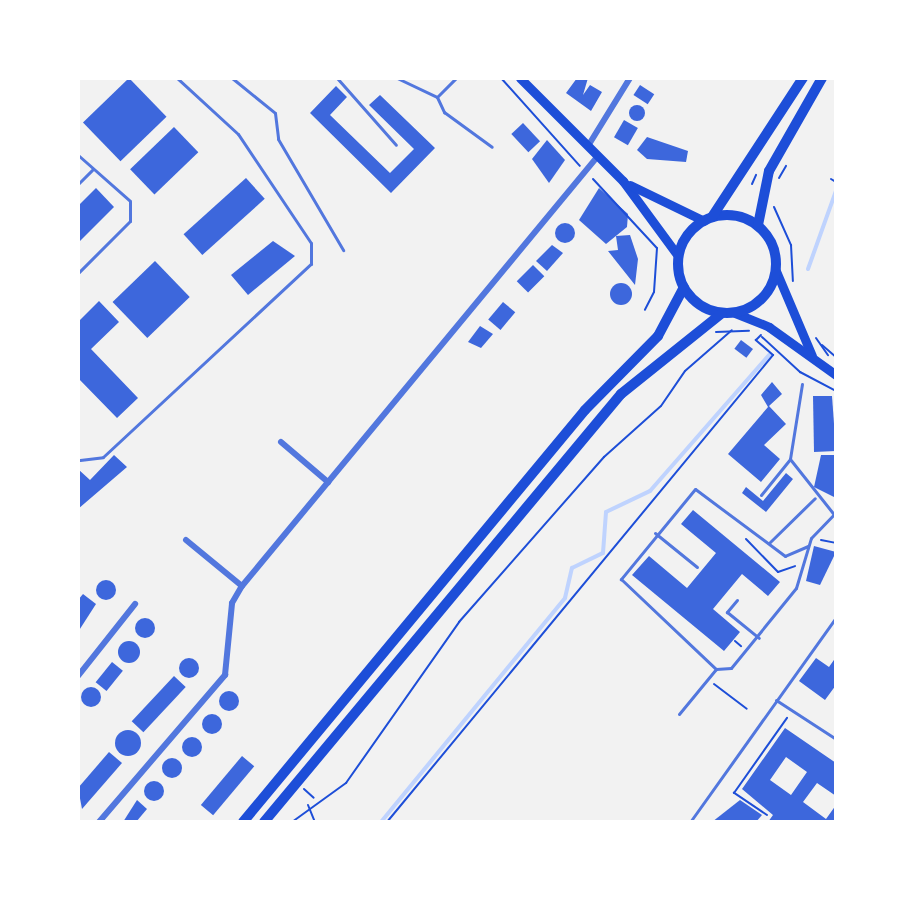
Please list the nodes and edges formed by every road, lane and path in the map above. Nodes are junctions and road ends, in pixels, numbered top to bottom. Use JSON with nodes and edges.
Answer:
{"nodes":[{"id":1,"x":98,"y":78,"type":"edge"},
{"id":2,"x":110,"y":78,"type":"edge"},
{"id":3,"x":177,"y":78,"type":"edge"},
{"id":4,"x":232,"y":78,"type":"edge"},
{"id":5,"x":250,"y":78,"type":"edge"},
{"id":6,"x":337,"y":78,"type":"edge"},
{"id":7,"x":397,"y":78,"type":"edge"},
{"id":8,"x":456,"y":78,"type":"edge"},
{"id":9,"x":501,"y":78,"type":"edge"},
{"id":10,"x":520,"y":78,"type":"edge"},
{"id":11,"x":630,"y":78,"type":"edge"},
{"id":12,"x":803,"y":78,"type":"edge"},
{"id":13,"x":822,"y":78,"type":"edge"},
{"id":14,"x":245,"y":83,"type":"junction"},
{"id":15,"x":437,"y":97,"type":"junction"},
{"id":16,"x":396,"y":145,"type":"dead end"},
{"id":17,"x":588,"y":146,"type":"junction"},
{"id":18,"x":492,"y":147,"type":"dead end"},
{"id":19,"x":78,"y":155,"type":"edge"},
{"id":20,"x":792,"y":155,"type":"dead end"},
{"id":21,"x":598,"y":156,"type":"junction"},
{"id":22,"x":92,"y":170,"type":"junction"},
{"id":23,"x":586,"y":171,"type":"junction"},
{"id":24,"x":756,"y":175,"type":"dead end"},
{"id":25,"x":831,"y":179,"type":"dead end"},
{"id":26,"x":623,"y":181,"type":"junction"},
{"id":27,"x":836,"y":182,"type":"edge"},
{"id":28,"x":78,"y":184,"type":"edge"},
{"id":29,"x":752,"y":184,"type":"dead end"},
{"id":30,"x":708,"y":219,"type":"junction"},
{"id":31,"x":758,"y":225,"type":"junction"},
{"id":32,"x":343,"y":250,"type":"dead end"},
{"id":33,"x":678,"y":256,"type":"junction"},
{"id":34,"x":776,"y":271,"type":"junction"},
{"id":35,"x":78,"y":273,"type":"edge"},
{"id":36,"x":793,"y":284,"type":"dead end"},
{"id":37,"x":684,"y":287,"type":"junction"},
{"id":38,"x":645,"y":310,"type":"dead end"},
{"id":39,"x":722,"y":313,"type":"junction"},
{"id":40,"x":735,"y":313,"type":"junction"},
{"id":41,"x":732,"y":328,"type":"junction"},
{"id":42,"x":760,"y":336,"type":"junction"},
{"id":43,"x":705,"y":338,"type":"dead end"},
{"id":44,"x":821,"y":344,"type":"dead end"},
{"id":45,"x":813,"y":359,"type":"junction"},
{"id":46,"x":836,"y":359,"type":"edge"},
{"id":47,"x":836,"y":375,"type":"edge"},
{"id":48,"x":802,"y":384,"type":"dead end"},
{"id":49,"x":836,"y":391,"type":"edge"},
{"id":50,"x":281,"y":442,"type":"dead end"},
{"id":51,"x":790,"y":459,"type":"junction"},
{"id":52,"x":80,"y":460,"type":"dead end"},
{"id":53,"x":328,"y":482,"type":"junction"},
{"id":54,"x":761,"y":495,"type":"dead end"},
{"id":55,"x":815,"y":497,"type":"junction"},
{"id":56,"x":834,"y":516,"type":"edge"},
{"id":57,"x":752,"y":529,"type":"junction"},
{"id":58,"x":655,"y":533,"type":"junction"},
{"id":59,"x":811,"y":538,"type":"junction"},
{"id":60,"x":186,"y":540,"type":"dead end"},
{"id":61,"x":769,"y":543,"type":"junction"},
{"id":62,"x":836,"y":543,"type":"edge"},
{"id":63,"x":808,"y":546,"type":"junction"},
{"id":64,"x":804,"y":563,"type":"junction"},
{"id":65,"x":697,"y":567,"type":"dead end"},
{"id":66,"x":242,"y":586,"type":"junction"},
{"id":67,"x":737,"y":600,"type":"dead end"},
{"id":68,"x":135,"y":604,"type":"dead end"},
{"id":69,"x":836,"y":617,"type":"edge"},
{"id":70,"x":759,"y":638,"type":"junction"},
{"id":71,"x":731,"y":668,"type":"junction"},
{"id":72,"x":716,"y":669,"type":"junction"},
{"id":73,"x":78,"y":676,"type":"edge"},
{"id":74,"x":776,"y":700,"type":"junction"},
{"id":75,"x":747,"y":709,"type":"dead end"},
{"id":76,"x":792,"y":711,"type":"junction"},
{"id":77,"x":679,"y":714,"type":"dead end"},
{"id":78,"x":836,"y":739,"type":"edge"},
{"id":79,"x":309,"y":782,"type":"dead end"},
{"id":80,"x":304,"y":789,"type":"junction"},
{"id":81,"x":296,"y":798,"type":"dead end"},
{"id":82,"x":315,"y":799,"type":"junction"},
{"id":83,"x":308,"y":805,"type":"junction"},
{"id":84,"x":767,"y":815,"type":"dead end"},
{"id":85,"x":99,"y":822,"type":"edge"},
{"id":86,"x":243,"y":822,"type":"edge"},
{"id":87,"x":264,"y":822,"type":"edge"},
{"id":88,"x":292,"y":822,"type":"edge"},
{"id":89,"x":315,"y":822,"type":"edge"},
{"id":90,"x":387,"y":822,"type":"edge"},
{"id":91,"x":690,"y":822,"type":"edge"}],
"edges":[{"from":1,"to":2,"type":"lane"},
{"from":3,"to":52,"type":"lane"},
{"from":4,"to":14,"type":"lane"},
{"from":5,"to":14,"type":"lane"},
{"from":6,"to":16,"type":"lane"},
{"from":7,"to":15,"type":"lane"},
{"from":8,"to":15,"type":"lane"},
{"from":9,"to":23,"type":"path"},
{"from":10,"to":17,"type":"main road"},
{"from":11,"to":17,"type":"street"},
{"from":12,"to":30,"type":"highway"},
{"from":13,"to":31,"type":"highway"},
{"from":14,"to":32,"type":"lane"},
{"from":15,"to":18,"type":"lane"},
{"from":17,"to":21,"type":"main road"},
{"from":19,"to":22,"type":"lane"},
{"from":20,"to":36,"type":"path"},
{"from":21,"to":23,"type":"street"},
{"from":21,"to":26,"type":"main road"},
{"from":22,"to":28,"type":"lane"},
{"from":22,"to":35,"type":"lane"},
{"from":23,"to":38,"type":"path"},
{"from":23,"to":53,"type":"street"},
{"from":24,"to":29,"type":"path"},
{"from":25,"to":27,"type":"path"},
{"from":26,"to":30,"type":"main road"},
{"from":26,"to":33,"type":"main road"},
{"from":30,"to":31,"type":"highway"},
{"from":30,"to":33,"type":"highway"},
{"from":31,"to":34,"type":"highway"},
{"from":33,"to":37,"type":"highway"},
{"from":34,"to":40,"type":"highway"},
{"from":34,"to":45,"type":"main road"},
{"from":37,"to":39,"type":"highway"},
{"from":37,"to":86,"type":"highway"},
{"from":39,"to":40,"type":"highway"},
{"from":39,"to":87,"type":"highway"},
{"from":40,"to":45,"type":"main road"},
{"from":41,"to":42,"type":"path"},
{"from":41,"to":43,"type":"path"},
{"from":41,"to":82,"type":"path"},
{"from":42,"to":49,"type":"path"},
{"from":42,"to":90,"type":"path"},
{"from":44,"to":46,"type":"path"},
{"from":45,"to":47,"type":"main road"},
{"from":48,"to":51,"type":"lane"},
{"from":50,"to":53,"type":"street"},
{"from":51,"to":54,"type":"lane"},
{"from":51,"to":55,"type":"lane"},
{"from":53,"to":66,"type":"street"},
{"from":55,"to":56,"type":"lane"},
{"from":55,"to":61,"type":"lane"},
{"from":56,"to":59,"type":"lane"},
{"from":57,"to":58,"type":"lane"},
{"from":57,"to":61,"type":"lane"},
{"from":57,"to":64,"type":"path"},
{"from":58,"to":65,"type":"lane"},
{"from":58,"to":72,"type":"lane"},
{"from":59,"to":62,"type":"path"},
{"from":59,"to":63,"type":"lane"},
{"from":60,"to":66,"type":"street"},
{"from":61,"to":63,"type":"lane"},
{"from":63,"to":64,"type":"lane"},
{"from":64,"to":70,"type":"lane"},
{"from":66,"to":85,"type":"street"},
{"from":67,"to":70,"type":"lane"},
{"from":68,"to":73,"type":"street"},
{"from":69,"to":74,"type":"lane"},
{"from":70,"to":71,"type":"lane"},
{"from":71,"to":72,"type":"lane"},
{"from":71,"to":75,"type":"path"},
{"from":72,"to":77,"type":"lane"},
{"from":74,"to":76,"type":"lane"},
{"from":74,"to":91,"type":"lane"},
{"from":76,"to":78,"type":"lane"},
{"from":76,"to":84,"type":"path"},
{"from":79,"to":80,"type":"path"},
{"from":80,"to":81,"type":"path"},
{"from":80,"to":82,"type":"path"},
{"from":82,"to":83,"type":"path"},
{"from":83,"to":88,"type":"path"},
{"from":83,"to":89,"type":"path"}]}
